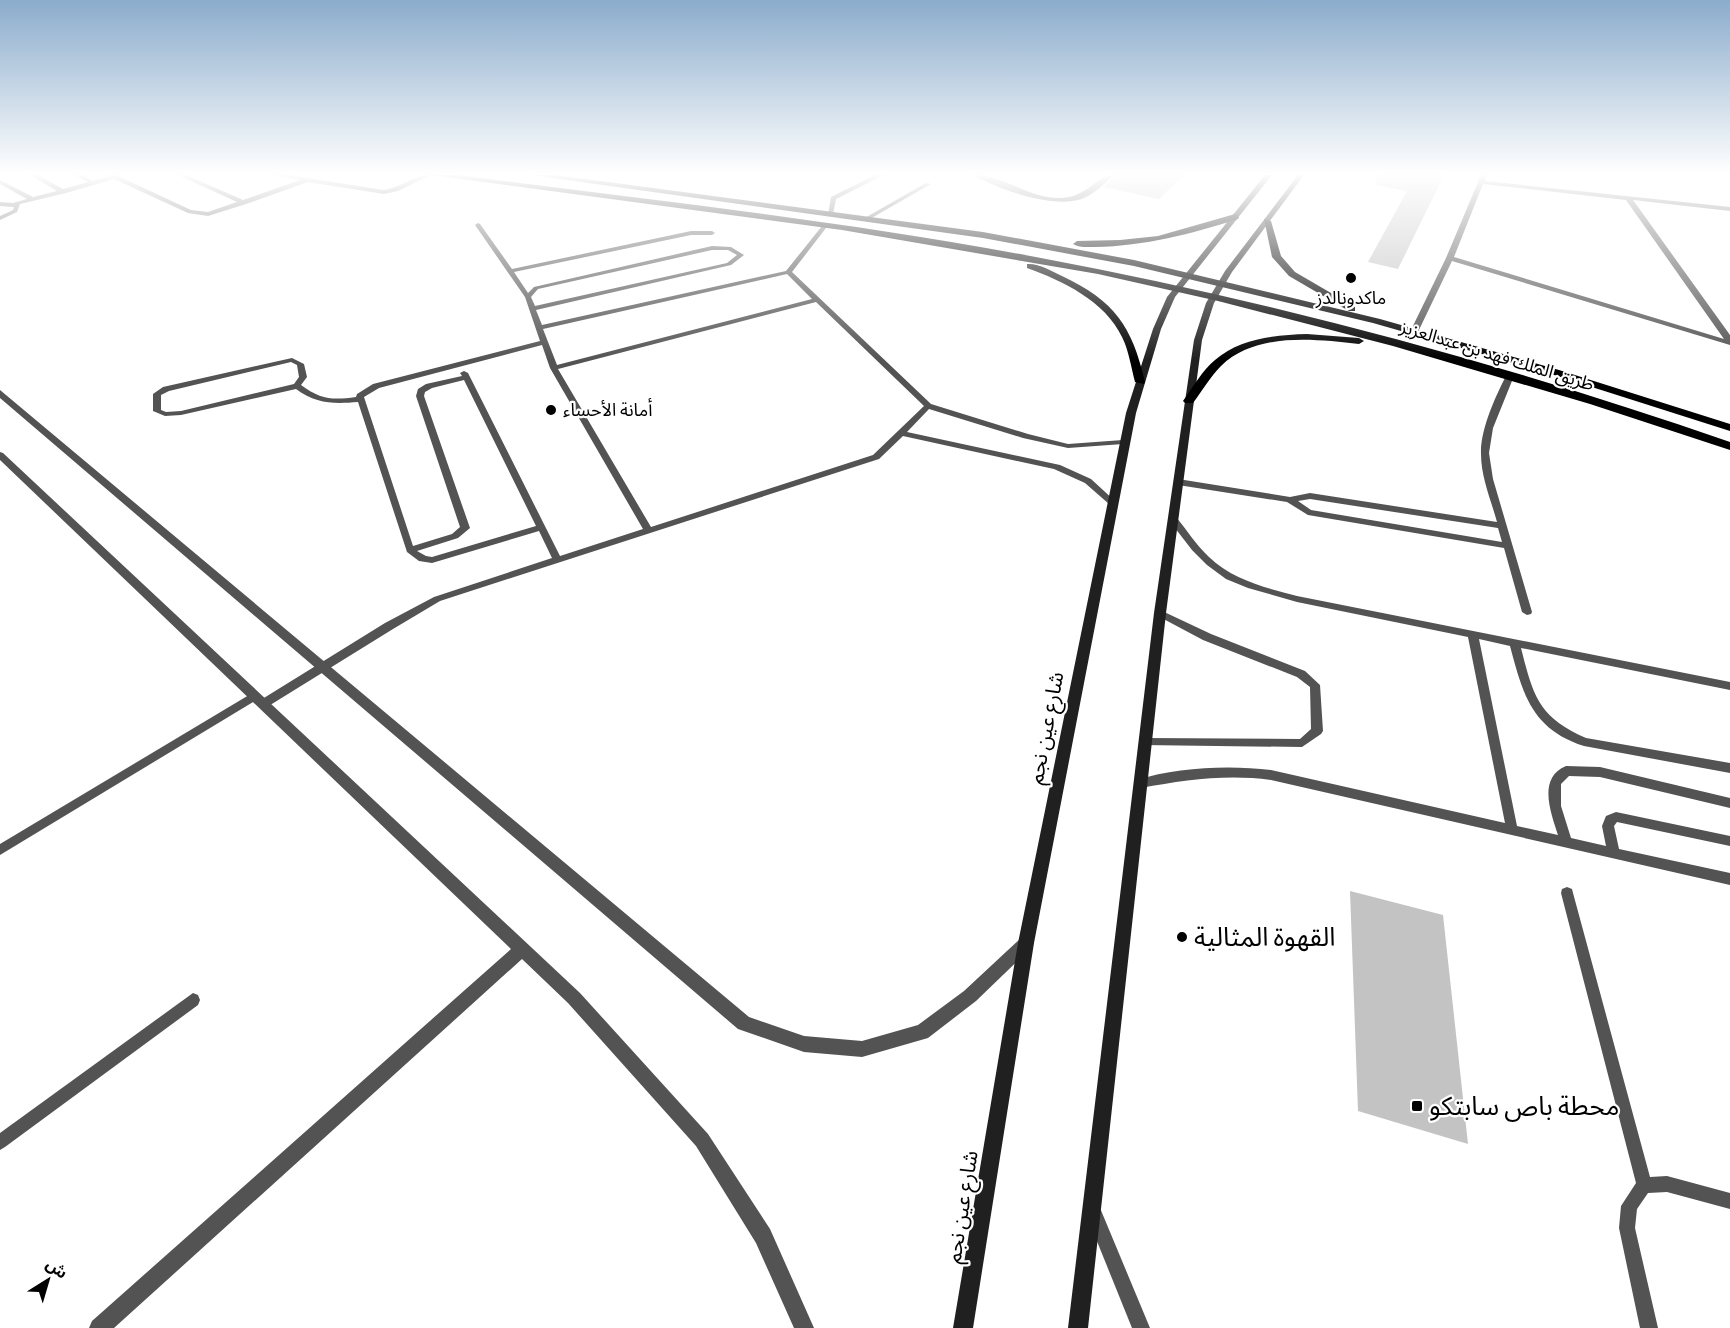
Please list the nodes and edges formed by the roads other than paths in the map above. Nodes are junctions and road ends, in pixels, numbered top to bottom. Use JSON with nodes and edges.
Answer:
{"nodes":[{"id":1,"x":486,"y":237,"type":"edge"},
{"id":2,"x":668,"y":237,"type":"edge"},
{"id":3,"x":816,"y":237,"type":"edge"},
{"id":4,"x":896,"y":237,"type":"edge"},
{"id":5,"x":992,"y":237,"type":"edge"},
{"id":6,"x":1167,"y":237,"type":"edge"},
{"id":7,"x":1219,"y":237,"type":"edge"},
{"id":8,"x":1255,"y":237,"type":"edge"},
{"id":9,"x":1271,"y":237,"type":"edge"},
{"id":10,"x":1459,"y":237,"type":"edge"},
{"id":11,"x":1656,"y":237,"type":"edge"},
{"id":12,"x":1006,"y":239,"type":"junction"},
{"id":13,"x":976,"y":248,"type":"junction"},
{"id":14,"x":1450,"y":258,"type":"junction"},
{"id":15,"x":510,"y":271,"type":"junction"},
{"id":16,"x":788,"y":272,"type":"junction"},
{"id":17,"x":1188,"y":275,"type":"junction"},
{"id":18,"x":1178,"y":288,"type":"junction"},
{"id":19,"x":1218,"y":289,"type":"junction"},
{"id":20,"x":528,"y":297,"type":"junction"},
{"id":21,"x":817,"y":300,"type":"junction"},
{"id":22,"x":532,"y":309,"type":"junction"},
{"id":23,"x":1376,"y":321,"type":"junction"},
{"id":24,"x":539,"y":328,"type":"junction"},
{"id":25,"x":1414,"y":332,"type":"junction"},
{"id":26,"x":544,"y":342,"type":"junction"},
{"id":27,"x":1730,"y":342,"type":"edge"},
{"id":28,"x":1417,"y":349,"type":"junction"},
{"id":29,"x":460,"y":364,"type":"junction"},
{"id":30,"x":554,"y":368,"type":"junction"},
{"id":31,"x":1510,"y":376,"type":"junction"},
{"id":32,"x":466,"y":377,"type":"junction"},
{"id":33,"x":1140,"y":382,"type":"junction"},
{"id":34,"x":297,"y":386,"type":"junction"},
{"id":35,"x":0,"y":393,"type":"edge"},
{"id":36,"x":360,"y":399,"type":"junction"},
{"id":37,"x":1189,"y":401,"type":"junction"},
{"id":38,"x":928,"y":406,"type":"junction"},
{"id":39,"x":1730,"y":428,"type":"edge"},
{"id":40,"x":902,"y":433,"type":"junction"},
{"id":41,"x":1123,"y":442,"type":"junction"},
{"id":42,"x":1730,"y":446,"type":"edge"},
{"id":43,"x":0,"y":455,"type":"edge"},
{"id":44,"x":1178,"y":482,"type":"junction"},
{"id":45,"x":1290,"y":500,"type":"junction"},
{"id":46,"x":1112,"y":502,"type":"junction"},
{"id":47,"x":1359,"y":503,"type":"junction"},
{"id":48,"x":1422,"y":513,"type":"junction"},
{"id":49,"x":1173,"y":519,"type":"junction"},
{"id":50,"x":1362,"y":521,"type":"junction"},
{"id":51,"x":1503,"y":526,"type":"junction"},
{"id":52,"x":540,"y":528,"type":"junction"},
{"id":53,"x":649,"y":531,"type":"junction"},
{"id":54,"x":1426,"y":532,"type":"junction"},
{"id":55,"x":1508,"y":546,"type":"junction"},
{"id":56,"x":410,"y":550,"type":"junction"},
{"id":57,"x":558,"y":561,"type":"junction"},
{"id":58,"x":1527,"y":612,"type":"dead end"},
{"id":59,"x":1160,"y":613,"type":"junction"},
{"id":60,"x":1473,"y":635,"type":"junction"},
{"id":61,"x":1515,"y":643,"type":"junction"},
{"id":62,"x":323,"y":668,"type":"junction"},
{"id":63,"x":1730,"y":686,"type":"edge"},
{"id":64,"x":259,"y":700,"type":"junction"},
{"id":65,"x":1146,"y":742,"type":"junction"},
{"id":66,"x":1730,"y":768,"type":"edge"},
{"id":67,"x":1141,"y":783,"type":"junction"},
{"id":68,"x":1730,"y":803,"type":"edge"},
{"id":69,"x":1512,"y":829,"type":"junction"},
{"id":70,"x":1566,"y":841,"type":"junction"},
{"id":71,"x":1730,"y":841,"type":"edge"},
{"id":72,"x":0,"y":850,"type":"edge"},
{"id":73,"x":1614,"y":852,"type":"junction"},
{"id":74,"x":1730,"y":879,"type":"edge"},
{"id":75,"x":1567,"y":893,"type":"dead end"},
{"id":76,"x":1026,"y":943,"type":"junction"},
{"id":77,"x":522,"y":949,"type":"junction"},
{"id":78,"x":193,"y":1000,"type":"dead end"},
{"id":79,"x":0,"y":1142,"type":"edge"},
{"id":80,"x":1644,"y":1185,"type":"junction"},
{"id":81,"x":1730,"y":1201,"type":"edge"},
{"id":82,"x":1092,"y":1208,"type":"junction"},
{"id":83,"x":99,"y":1328,"type":"edge"},
{"id":84,"x":804,"y":1328,"type":"edge"},
{"id":85,"x":963,"y":1328,"type":"edge"},
{"id":86,"x":1078,"y":1328,"type":"edge"},
{"id":87,"x":1141,"y":1328,"type":"edge"},
{"id":88,"x":1649,"y":1328,"type":"edge"}],
"edges":[{"from":1,"to":15,"type":"lane"},
{"from":2,"to":15,"type":"lane"},
{"from":3,"to":16,"type":"lane"},
{"from":4,"to":13,"type":"main road","name":"طريق الملك فهد بن عبدالعزيز"},
{"from":5,"to":12,"type":"main road","name":"طريق الملك فهد بن عبدالعزيز"},
{"from":6,"to":12,"type":"main road"},
{"from":7,"to":17,"type":"main road","name":"شارع عين نجم"},
{"from":8,"to":19,"type":"main road"},
{"from":9,"to":23,"type":"main road"},
{"from":10,"to":14,"type":"street"},
{"from":11,"to":27,"type":"street"},
{"from":12,"to":17,"type":"main road","name":"طريق الملك فهد بن عبدالعزيز"},
{"from":13,"to":18,"type":"main road","name":"طريق الملك فهد بن عبدالعزيز"},
{"from":13,"to":33,"type":"main road"},
{"from":14,"to":25,"type":"street"},
{"from":14,"to":27,"type":"street"},
{"from":15,"to":20,"type":"lane"},
{"from":16,"to":21,"type":"lane"},
{"from":16,"to":24,"type":"lane"},
{"from":17,"to":18,"type":"main road","name":"شارع عين نجم"},
{"from":17,"to":19,"type":"main road","name":"طريق الملك فهد بن عبدالعزيز"},
{"from":18,"to":19,"type":"main road","name":"طريق الملك فهد بن عبدالعزيز"},
{"from":18,"to":33,"type":"main road","name":"شارع عين نجم"},
{"from":19,"to":23,"type":"main road","name":"طريق الملك فهد بن عبدالعزيز"},
{"from":19,"to":28,"type":"main road","name":"طريق الملك فهد بن عبدالعزيز"},
{"from":19,"to":37,"type":"main road"},
{"from":20,"to":22,"type":"lane"},
{"from":20,"to":22,"type":"lane"},
{"from":21,"to":30,"type":"lane"},
{"from":21,"to":38,"type":"lane"},
{"from":22,"to":24,"type":"lane"},
{"from":23,"to":25,"type":"main road","name":"طريق الملك فهد بن عبدالعزيز"},
{"from":24,"to":26,"type":"lane"},
{"from":25,"to":39,"type":"main road","name":"طريق الملك فهد بن عبدالعزيز"},
{"from":26,"to":29,"type":"lane"},
{"from":26,"to":30,"type":"lane"},
{"from":28,"to":31,"type":"main road","name":"طريق الملك فهد بن عبدالعزيز"},
{"from":28,"to":37,"type":"main road"},
{"from":29,"to":32,"type":"lane"},
{"from":29,"to":36,"type":"lane"},
{"from":30,"to":53,"type":"lane"},
{"from":31,"to":42,"type":"main road","name":"طريق الملك فهد بن عبدالعزيز"},
{"from":31,"to":51,"type":"lane"},
{"from":32,"to":52,"type":"lane"},
{"from":32,"to":56,"type":"lane"},
{"from":33,"to":41,"type":"main road","name":"شارع عين نجم"},
{"from":34,"to":34,"type":"lane"},
{"from":34,"to":36,"type":"lane"},
{"from":35,"to":62,"type":"street"},
{"from":36,"to":56,"type":"lane"},
{"from":37,"to":44,"type":"main road"},
{"from":38,"to":40,"type":"lane"},
{"from":38,"to":41,"type":"lane"},
{"from":40,"to":46,"type":"lane"},
{"from":40,"to":53,"type":"lane"},
{"from":41,"to":46,"type":"main road","name":"شارع عين نجم"},
{"from":43,"to":64,"type":"street"},
{"from":44,"to":45,"type":"lane"},
{"from":44,"to":49,"type":"main road"},
{"from":45,"to":47,"type":"lane"},
{"from":45,"to":50,"type":"lane"},
{"from":46,"to":76,"type":"main road","name":"شارع عين نجم"},
{"from":47,"to":48,"type":"lane"},
{"from":47,"to":50,"type":"lane"},
{"from":48,"to":51,"type":"lane"},
{"from":48,"to":54,"type":"lane"},
{"from":49,"to":59,"type":"main road"},
{"from":49,"to":60,"type":"lane"},
{"from":50,"to":54,"type":"lane"},
{"from":51,"to":55,"type":"lane"},
{"from":52,"to":56,"type":"lane"},
{"from":52,"to":57,"type":"lane"},
{"from":53,"to":57,"type":"lane"},
{"from":54,"to":55,"type":"lane"},
{"from":55,"to":58,"type":"lane"},
{"from":57,"to":62,"type":"lane"},
{"from":59,"to":65,"type":"main road"},
{"from":59,"to":65,"type":"lane"},
{"from":60,"to":61,"type":"lane"},
{"from":60,"to":69,"type":"lane"},
{"from":61,"to":63,"type":"lane"},
{"from":61,"to":66,"type":"lane"},
{"from":62,"to":64,"type":"lane"},
{"from":62,"to":76,"type":"street"},
{"from":64,"to":72,"type":"lane"},
{"from":64,"to":77,"type":"street"},
{"from":65,"to":67,"type":"main road"},
{"from":67,"to":69,"type":"lane"},
{"from":67,"to":82,"type":"main road"},
{"from":68,"to":70,"type":"lane"},
{"from":69,"to":70,"type":"lane"},
{"from":70,"to":73,"type":"lane"},
{"from":71,"to":73,"type":"lane"},
{"from":73,"to":74,"type":"lane"},
{"from":75,"to":80,"type":"lane"},
{"from":76,"to":85,"type":"main road","name":"شارع عين نجم"},
{"from":77,"to":83,"type":"street"},
{"from":77,"to":84,"type":"street"},
{"from":78,"to":79,"type":"lane"},
{"from":80,"to":81,"type":"lane"},
{"from":80,"to":88,"type":"lane"},
{"from":82,"to":86,"type":"main road"},
{"from":82,"to":87,"type":"lane"}]}
